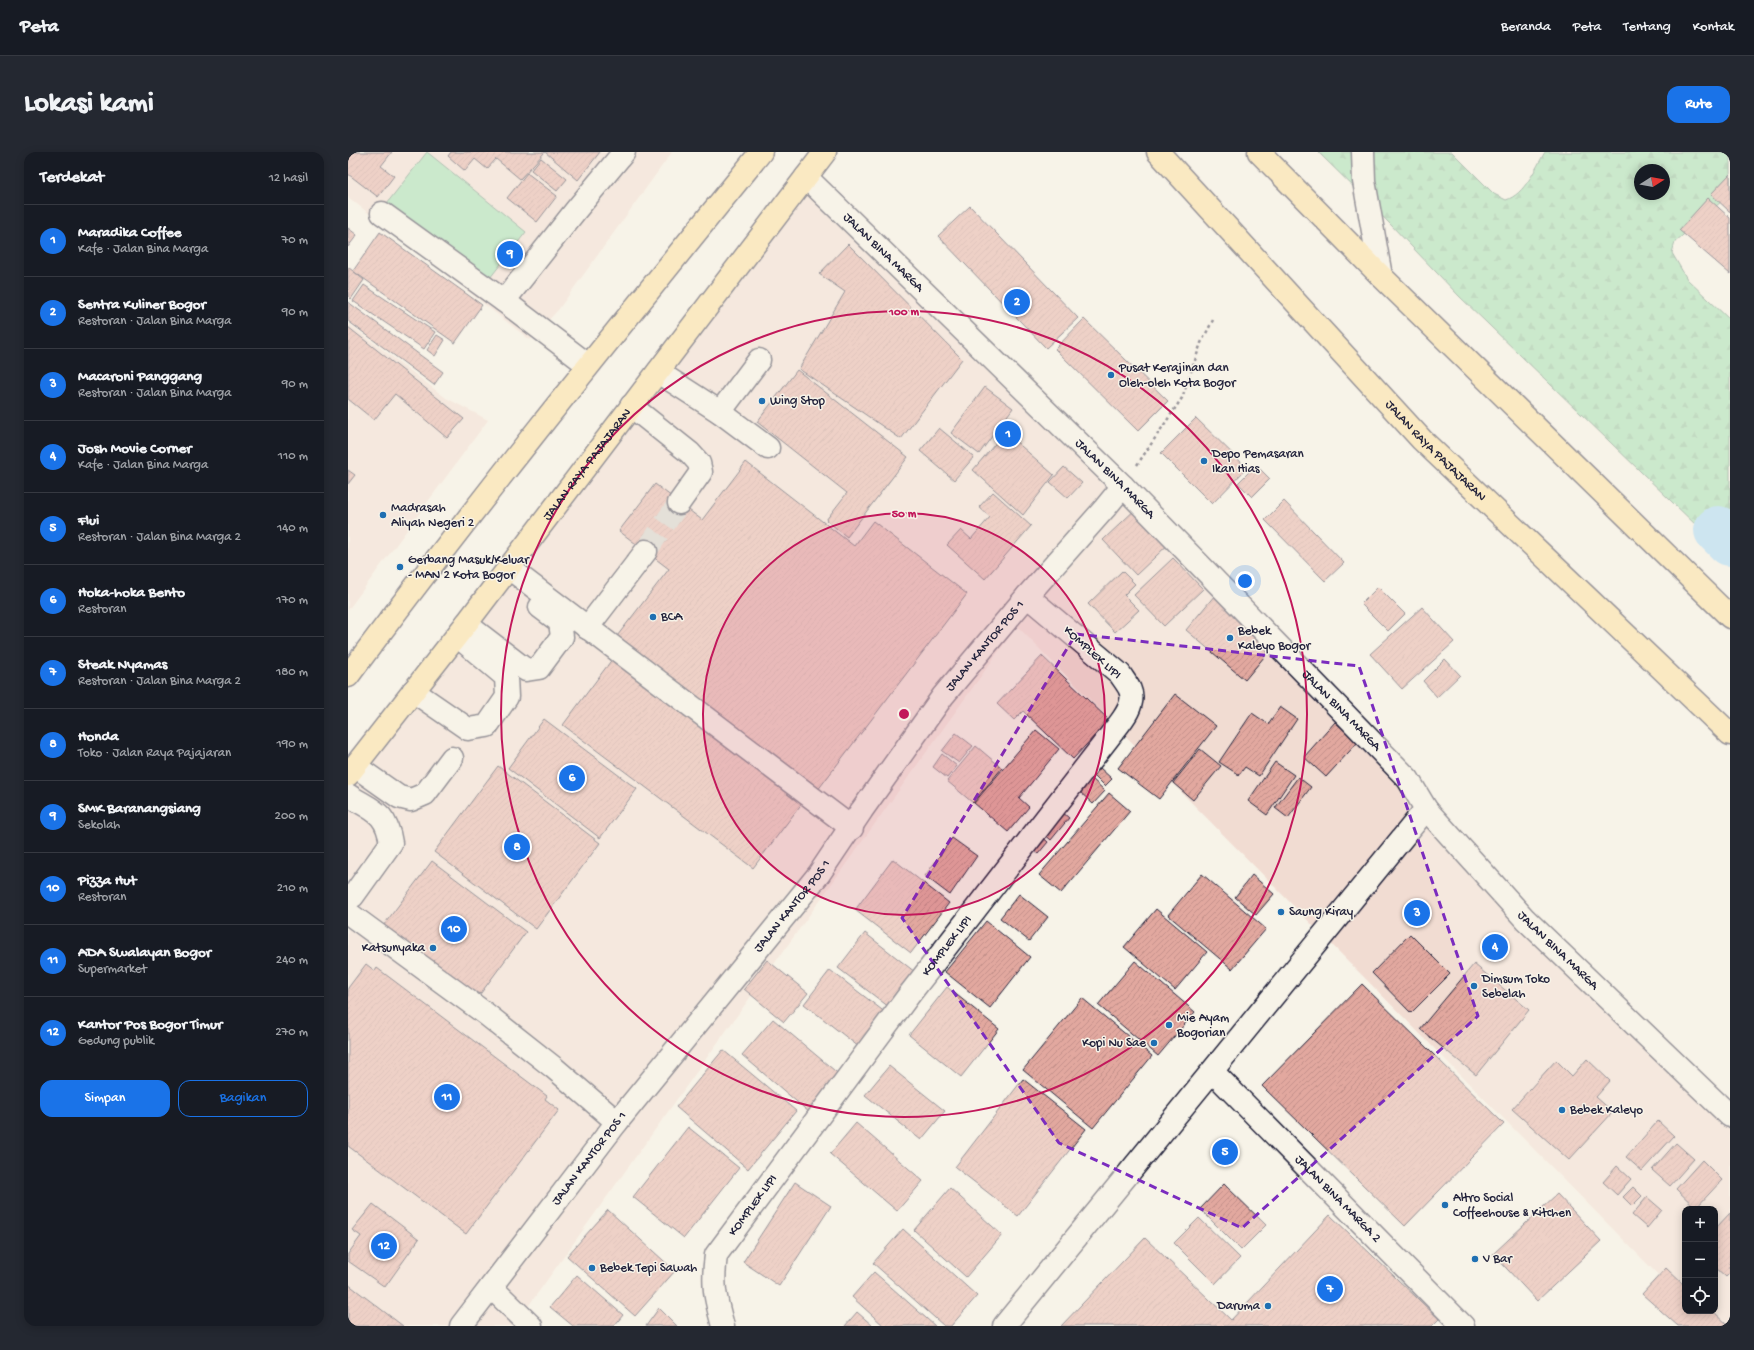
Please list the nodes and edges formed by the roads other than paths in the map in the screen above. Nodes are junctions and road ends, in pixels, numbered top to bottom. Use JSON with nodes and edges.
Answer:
{"nodes":[{"id":1,"x":624,"y":152,"type":"edge"},
{"id":2,"x":761,"y":152,"type":"edge"},
{"id":3,"x":825,"y":152,"type":"edge"},
{"id":4,"x":1141,"y":152,"type":"edge"},
{"id":5,"x":1158,"y":152,"type":"edge"},
{"id":6,"x":1259,"y":152,"type":"edge"},
{"id":7,"x":1363,"y":152,"type":"edge"},
{"id":8,"x":806,"y":177,"type":"junction"},
{"id":9,"x":1209,"y":209,"type":"junction"},
{"id":10,"x":382,"y":213,"type":"dead end"},
{"id":11,"x":1381,"y":276,"type":"junction"},
{"id":12,"x":504,"y":301,"type":"junction"},
{"id":13,"x":759,"y":360,"type":"dead end"},
{"id":14,"x":588,"y":365,"type":"junction"},
{"id":15,"x":658,"y":372,"type":"junction"},
{"id":16,"x":631,"y":406,"type":"junction"},
{"id":17,"x":720,"y":412,"type":"junction"},
{"id":18,"x":768,"y":448,"type":"dead end"},
{"id":19,"x":1123,"y":486,"type":"junction"},
{"id":20,"x":679,"y":503,"type":"tunnel mouth"},
{"id":21,"x":646,"y":551,"type":"tunnel mouth"},
{"id":22,"x":504,"y":573,"type":"junction"},
{"id":23,"x":1027,"y":596,"type":"junction"},
{"id":24,"x":1730,"y":617,"type":"edge"},
{"id":25,"x":587,"y":628,"type":"junction"},
{"id":26,"x":461,"y":630,"type":"junction"},
{"id":27,"x":348,"y":676,"type":"edge"},
{"id":28,"x":413,"y":691,"type":"junction"},
{"id":29,"x":1730,"y":734,"type":"edge"},
{"id":30,"x":452,"y":758,"type":"dead end"},
{"id":31,"x":352,"y":771,"type":"edge"},
{"id":32,"x":348,"y":795,"type":"edge"},
{"id":33,"x":1426,"y":809,"type":"junction"},
{"id":34,"x":852,"y":828,"type":"junction"},
{"id":35,"x":351,"y":904,"type":"edge"},
{"id":36,"x":1213,"y":1072,"type":"junction"},
{"id":37,"x":1730,"y":1116,"type":"edge"},
{"id":38,"x":617,"y":1122,"type":"junction"},
{"id":39,"x":491,"y":1287,"type":"junction"},
{"id":40,"x":462,"y":1326,"type":"edge"},
{"id":41,"x":531,"y":1326,"type":"edge"},
{"id":42,"x":724,"y":1326,"type":"edge"},
{"id":43,"x":1004,"y":1326,"type":"edge"},
{"id":44,"x":1463,"y":1326,"type":"edge"}],
"edges":[{"from":1,"to":12,"type":"street"},
{"from":2,"to":14,"type":"highway"},
{"from":3,"to":8,"type":"highway","name":"JALAN RAYA PAJAJARAN"},
{"from":4,"to":9,"type":"highway"},
{"from":5,"to":9,"type":"highway","name":"JALAN RAYA PAJAJARAN"},
{"from":6,"to":11,"type":"highway"},
{"from":7,"to":11,"type":"street"},
{"from":8,"to":15,"type":"highway","name":"JALAN RAYA PAJAJARAN"},
{"from":8,"to":19,"type":"street","name":"JALAN BINA MARGA"},
{"from":9,"to":29,"type":"highway","name":"JALAN RAYA PAJAJARAN"},
{"from":10,"to":12,"type":"street"},
{"from":11,"to":24,"type":"highway"},
{"from":12,"to":14,"type":"street"},
{"from":13,"to":17,"type":"street"},
{"from":14,"to":27,"type":"highway"},
{"from":15,"to":16,"type":"highway","name":"JALAN RAYA PAJAJARAN"},
{"from":15,"to":17,"type":"street"},
{"from":16,"to":20,"type":"street"},
{"from":16,"to":22,"type":"highway","name":"JALAN RAYA PAJAJARAN"},
{"from":17,"to":18,"type":"street"},
{"from":19,"to":23,"type":"street","name":"JALAN KANTOR POS 1"},
{"from":19,"to":33,"type":"street","name":"JALAN BINA MARGA"},
{"from":21,"to":25,"type":"street"},
{"from":22,"to":25,"type":"street"},
{"from":22,"to":26,"type":"highway","name":"JALAN RAYA PAJAJARAN"},
{"from":22,"to":26,"type":"street"},
{"from":23,"to":34,"type":"street","name":"JALAN KANTOR POS 1"},
{"from":23,"to":42,"type":"street","name":"KOMPLEK LIPI"},
{"from":25,"to":34,"type":"street"},
{"from":26,"to":28,"type":"highway","name":"JALAN RAYA PAJAJARAN"},
{"from":26,"to":28,"type":"street"},
{"from":28,"to":31,"type":"highway","name":"JALAN RAYA PAJAJARAN"},
{"from":30,"to":31,"type":"street"},
{"from":32,"to":35,"type":"street"},
{"from":33,"to":36,"type":"street"},
{"from":33,"to":37,"type":"street","name":"JALAN BINA MARGA"},
{"from":34,"to":38,"type":"street","name":"JALAN KANTOR POS 1"},
{"from":35,"to":38,"type":"street"},
{"from":36,"to":43,"type":"street"},
{"from":36,"to":44,"type":"street","name":"JALAN BINA MARGA 2"},
{"from":38,"to":39,"type":"street","name":"JALAN KANTOR POS 1"},
{"from":39,"to":40,"type":"street","name":"JALAN KANTOR POS 1"},
{"from":39,"to":41,"type":"street"}]}
